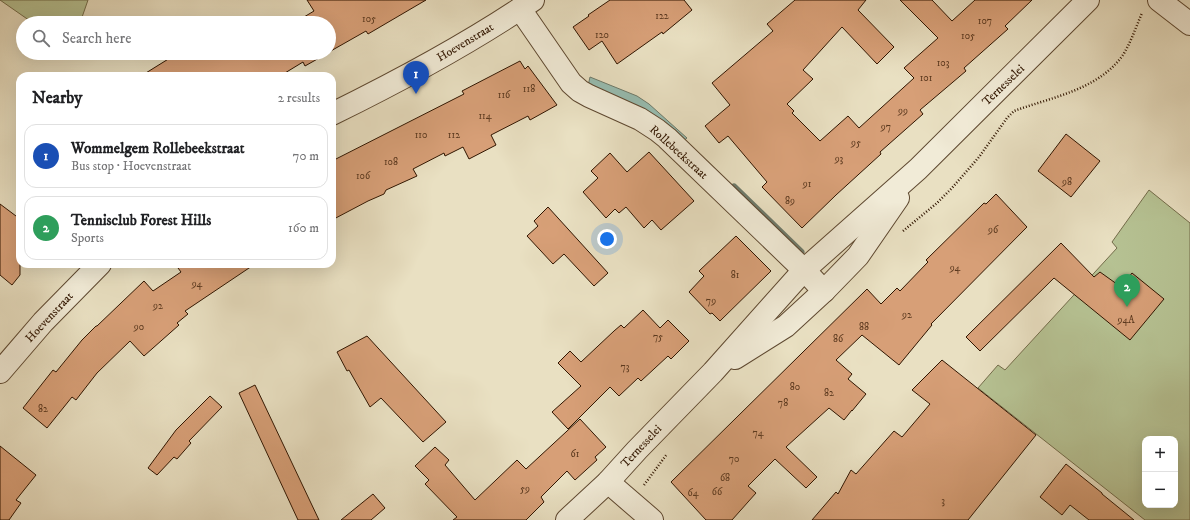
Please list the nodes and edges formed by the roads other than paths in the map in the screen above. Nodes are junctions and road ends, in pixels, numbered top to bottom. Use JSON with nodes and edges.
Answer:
{"nodes":[{"id":1,"x":1088,"y":0,"type":"edge"},
{"id":2,"x":1159,"y":0,"type":"edge"},
{"id":3,"x":526,"y":4,"type":"edge"},
{"id":4,"x":1190,"y":24,"type":"edge"},
{"id":5,"x":336,"y":112,"type":"edge"},
{"id":6,"x":918,"y":169,"type":"junction"},
{"id":7,"x":96,"y":268,"type":"edge"},
{"id":8,"x":804,"y":270,"type":"junction"},
{"id":9,"x":824,"y":291,"type":"junction"},
{"id":10,"x":0,"y":372,"type":"edge"},
{"id":11,"x":713,"y":372,"type":"junction"},
{"id":12,"x":608,"y":482,"type":"junction"},
{"id":13,"x":567,"y":520,"type":"edge"},
{"id":14,"x":652,"y":520,"type":"edge"}],
"edges":[{"from":1,"to":6,"type":"street","name":"Ternesselei"},
{"from":2,"to":4,"type":"street"},
{"from":3,"to":5,"type":"street","name":"Hoevenstraat"},
{"from":3,"to":8,"type":"street","name":"Rollebeekstraat"},
{"from":6,"to":8,"type":"street","name":"Ternesselei"},
{"from":6,"to":9,"type":"street","name":"Ternesselei"},
{"from":7,"to":10,"type":"street","name":"Hoevenstraat"},
{"from":8,"to":9,"type":"street"},
{"from":8,"to":11,"type":"street","name":"Ternesselei"},
{"from":9,"to":11,"type":"street","name":"Ternesselei"},
{"from":11,"to":12,"type":"street","name":"Ternesselei"},
{"from":12,"to":13,"type":"street","name":"Ternesselei"},
{"from":12,"to":14,"type":"street"}]}
